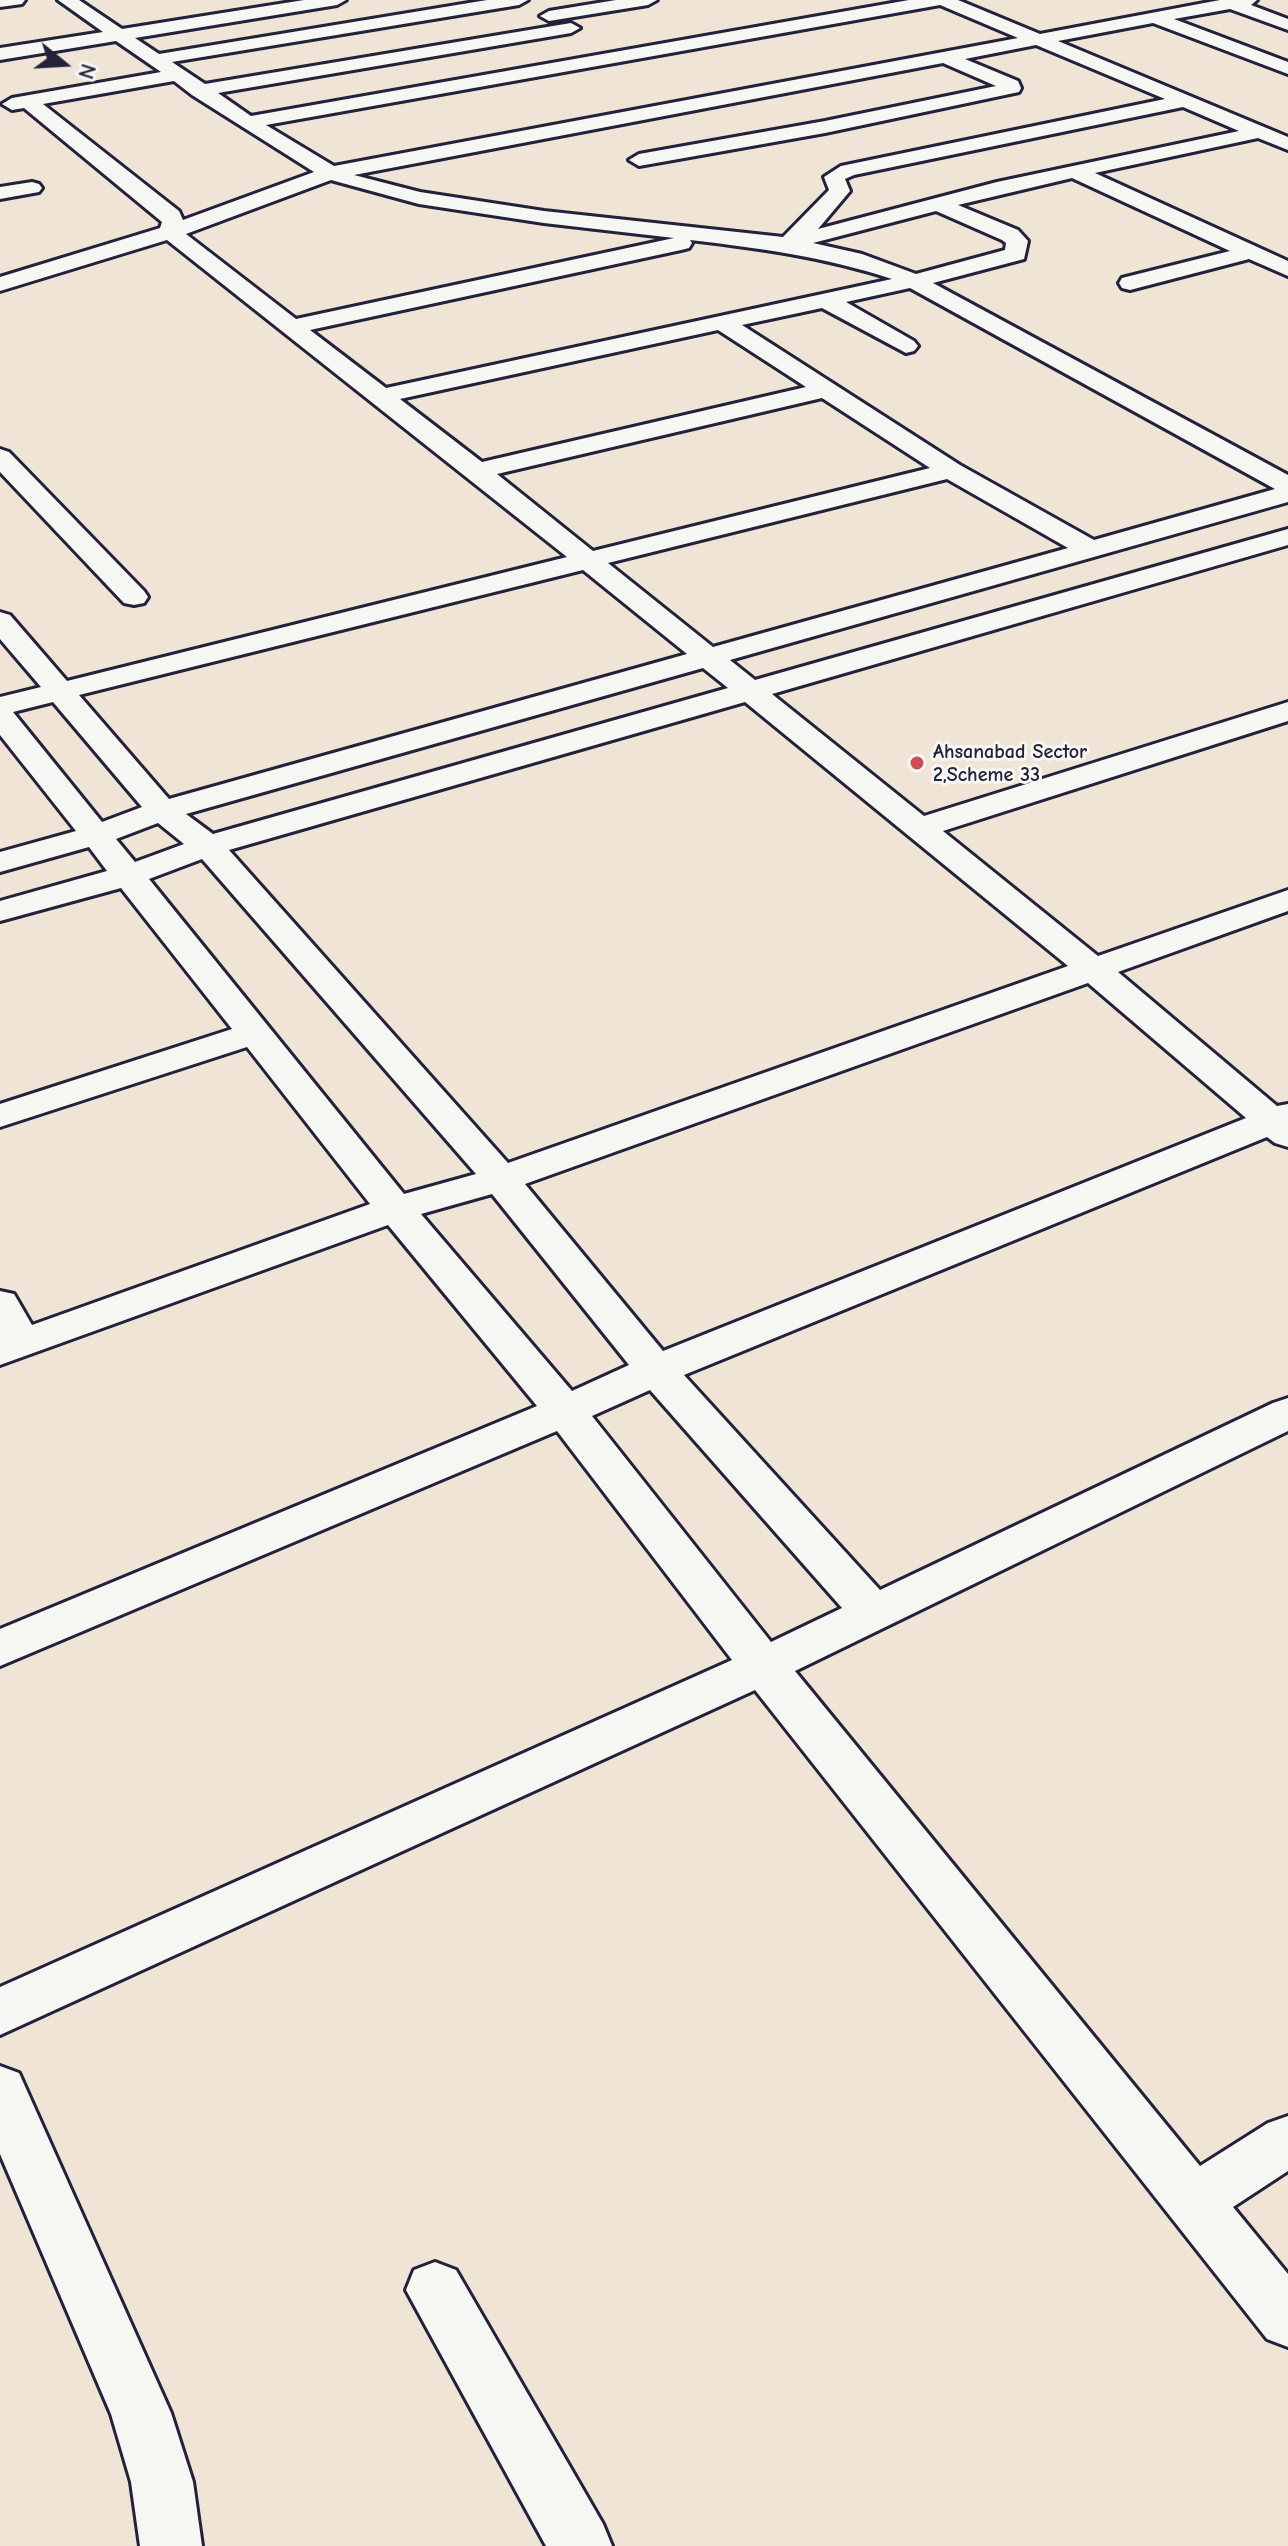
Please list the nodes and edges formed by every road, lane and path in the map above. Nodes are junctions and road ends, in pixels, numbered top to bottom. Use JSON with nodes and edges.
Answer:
{"nodes":[{"id":1,"x":16,"y":0,"type":"edge"},
{"id":2,"x":67,"y":0,"type":"edge"},
{"id":3,"x":337,"y":0,"type":"edge"},
{"id":4,"x":518,"y":0,"type":"edge"},
{"id":5,"x":648,"y":0,"type":"edge"},
{"id":6,"x":941,"y":0,"type":"edge"},
{"id":7,"x":0,"y":2,"type":"edge"},
{"id":8,"x":1222,"y":2,"type":"edge"},
{"id":9,"x":1113,"y":10,"type":"dead end"},
{"id":10,"x":549,"y":16,"type":"junction"},
{"id":11,"x":1039,"y":16,"type":"dead end"},
{"id":12,"x":1148,"y":19,"type":"junction"},
{"id":13,"x":1288,"y":25,"type":"edge"},
{"id":14,"x":1078,"y":33,"type":"junction"},
{"id":15,"x":585,"y":35,"type":"junction"},
{"id":16,"x":117,"y":36,"type":"junction"},
{"id":17,"x":1288,"y":36,"type":"edge"},
{"id":18,"x":1039,"y":40,"type":"junction"},
{"id":19,"x":1106,"y":44,"type":"dead end"},
{"id":20,"x":1233,"y":47,"type":"junction"},
{"id":21,"x":0,"y":54,"type":"edge"},
{"id":22,"x":627,"y":56,"type":"junction"},
{"id":23,"x":945,"y":57,"type":"junction"},
{"id":24,"x":153,"y":60,"type":"junction"},
{"id":25,"x":1288,"y":68,"type":"edge"},
{"id":26,"x":652,"y":69,"type":"dead end"},
{"id":27,"x":175,"y":75,"type":"junction"},
{"id":28,"x":690,"y":88,"type":"dead end"},
{"id":29,"x":199,"y":91,"type":"junction"},
{"id":30,"x":716,"y":100,"type":"junction"},
{"id":31,"x":1185,"y":101,"type":"junction"},
{"id":32,"x":14,"y":104,"type":"edge"},
{"id":33,"x":248,"y":122,"type":"junction"},
{"id":34,"x":1260,"y":132,"type":"junction"},
{"id":35,"x":1288,"y":144,"type":"edge"},
{"id":36,"x":639,"y":160,"type":"dead end"},
{"id":37,"x":1073,"y":171,"type":"junction"},
{"id":38,"x":330,"y":173,"type":"junction"},
{"id":39,"x":32,"y":188,"type":"dead end"},
{"id":40,"x":0,"y":193,"type":"edge"},
{"id":41,"x":939,"y":204,"type":"junction"},
{"id":42,"x":170,"y":232,"type":"junction"},
{"id":43,"x":719,"y":235,"type":"junction"},
{"id":44,"x":786,"y":244,"type":"junction"},
{"id":45,"x":1252,"y":252,"type":"junction"},
{"id":46,"x":1288,"y":269,"type":"edge"},
{"id":47,"x":913,"y":281,"type":"junction"},
{"id":48,"x":1130,"y":283,"type":"dead end"},
{"id":49,"x":0,"y":284,"type":"edge"},
{"id":50,"x":825,"y":300,"type":"junction"},
{"id":51,"x":721,"y":322,"type":"junction"},
{"id":52,"x":290,"y":327,"type":"junction"},
{"id":53,"x":906,"y":346,"type":"dead end"},
{"id":54,"x":825,"y":390,"type":"junction"},
{"id":55,"x":378,"y":397,"type":"junction"},
{"id":56,"x":0,"y":457,"type":"edge"},
{"id":57,"x":951,"y":470,"type":"junction"},
{"id":58,"x":477,"y":471,"type":"junction"},
{"id":59,"x":1288,"y":486,"type":"edge"},
{"id":60,"x":1288,"y":494,"type":"edge"},
{"id":61,"x":1288,"y":537,"type":"edge"},
{"id":62,"x":1090,"y":549,"type":"junction"},
{"id":63,"x":588,"y":562,"type":"junction"},
{"id":64,"x":134,"y":597,"type":"dead end"},
{"id":65,"x":0,"y":621,"type":"edge"},
{"id":66,"x":708,"y":656,"type":"junction"},
{"id":67,"x":750,"y":691,"type":"junction"},
{"id":68,"x":63,"y":692,"type":"junction"},
{"id":69,"x":0,"y":706,"type":"edge"},
{"id":70,"x":1288,"y":711,"type":"edge"},
{"id":71,"x":0,"y":715,"type":"edge"},
{"id":72,"x":162,"y":811,"type":"junction"},
{"id":73,"x":920,"y":828,"type":"junction"},
{"id":74,"x":96,"y":835,"type":"junction"},
{"id":75,"x":208,"y":846,"type":"junction"},
{"id":76,"x":0,"y":862,"type":"edge"},
{"id":77,"x":130,"y":875,"type":"junction"},
{"id":78,"x":1288,"y":900,"type":"edge"},
{"id":79,"x":0,"y":911,"type":"edge"},
{"id":80,"x":1094,"y":970,"type":"junction"},
{"id":81,"x":255,"y":1033,"type":"junction"},
{"id":82,"x":0,"y":1116,"type":"edge"},
{"id":83,"x":1282,"y":1124,"type":"edge"},
{"id":84,"x":501,"y":1179,"type":"junction"},
{"id":85,"x":395,"y":1209,"type":"junction"},
{"id":86,"x":0,"y":1304,"type":"edge"},
{"id":87,"x":10,"y":1347,"type":"edge"},
{"id":88,"x":656,"y":1370,"type":"junction"},
{"id":89,"x":565,"y":1411,"type":"junction"},
{"id":90,"x":1288,"y":1413,"type":"edge"},
{"id":91,"x":874,"y":1613,"type":"junction"},
{"id":92,"x":0,"y":1648,"type":"edge"},
{"id":93,"x":763,"y":1666,"type":"junction"},
{"id":94,"x":0,"y":2012,"type":"edge"},
{"id":95,"x":0,"y":2090,"type":"edge"},
{"id":96,"x":1288,"y":2141,"type":"edge"},
{"id":97,"x":1193,"y":2201,"type":"junction"},
{"id":98,"x":435,"y":2290,"type":"dead end"},
{"id":99,"x":1288,"y":2319,"type":"edge"},
{"id":100,"x":171,"y":2546,"type":"edge"},
{"id":101,"x":581,"y":2546,"type":"edge"}],
"edges":[{"from":1,"to":7,"type":"street"},
{"from":2,"to":16,"type":"street"},
{"from":3,"to":16,"type":"street"},
{"from":4,"to":10,"type":"street"},
{"from":4,"to":24,"type":"street"},
{"from":5,"to":10,"type":"street"},
{"from":6,"to":18,"type":"street"},
{"from":6,"to":22,"type":"street"},
{"from":8,"to":12,"type":"street"},
{"from":8,"to":13,"type":"street"},
{"from":9,"to":12,"type":"street"},
{"from":10,"to":15,"type":"street"},
{"from":11,"to":14,"type":"street"},
{"from":12,"to":14,"type":"street"},
{"from":12,"to":20,"type":"street"},
{"from":14,"to":18,"type":"street"},
{"from":14,"to":19,"type":"street"},
{"from":15,"to":22,"type":"street"},
{"from":15,"to":29,"type":"street"},
{"from":16,"to":21,"type":"street"},
{"from":16,"to":24,"type":"street"},
{"from":17,"to":20,"type":"street"},
{"from":18,"to":23,"type":"street"},
{"from":18,"to":31,"type":"street"},
{"from":20,"to":25,"type":"street"},
{"from":22,"to":26,"type":"street"},
{"from":22,"to":33,"type":"street"},
{"from":23,"to":30,"type":"street"},
{"from":23,"to":36,"type":"street"},
{"from":24,"to":27,"type":"street"},
{"from":27,"to":29,"type":"street"},
{"from":27,"to":32,"type":"street"},
{"from":28,"to":30,"type":"street"},
{"from":29,"to":33,"type":"street"},
{"from":30,"to":38,"type":"street"},
{"from":31,"to":34,"type":"street"},
{"from":31,"to":44,"type":"street"},
{"from":32,"to":42,"type":"street"},
{"from":33,"to":38,"type":"street"},
{"from":34,"to":35,"type":"street"},
{"from":34,"to":37,"type":"street"},
{"from":37,"to":41,"type":"street"},
{"from":37,"to":45,"type":"street"},
{"from":38,"to":42,"type":"street"},
{"from":38,"to":43,"type":"street"},
{"from":39,"to":40,"type":"street"},
{"from":41,"to":44,"type":"street"},
{"from":41,"to":47,"type":"street"},
{"from":42,"to":49,"type":"street"},
{"from":42,"to":52,"type":"street"},
{"from":43,"to":44,"type":"street"},
{"from":43,"to":52,"type":"street"},
{"from":44,"to":47,"type":"street"},
{"from":45,"to":46,"type":"street"},
{"from":45,"to":48,"type":"street"},
{"from":47,"to":50,"type":"street"},
{"from":47,"to":59,"type":"street"},
{"from":50,"to":51,"type":"street"},
{"from":50,"to":53,"type":"street"},
{"from":51,"to":54,"type":"street"},
{"from":51,"to":55,"type":"street"},
{"from":52,"to":55,"type":"street"},
{"from":54,"to":57,"type":"street"},
{"from":54,"to":58,"type":"street"},
{"from":55,"to":58,"type":"street"},
{"from":56,"to":64,"type":"street"},
{"from":57,"to":62,"type":"street"},
{"from":57,"to":63,"type":"street"},
{"from":58,"to":63,"type":"street"},
{"from":60,"to":62,"type":"street"},
{"from":61,"to":67,"type":"street"},
{"from":62,"to":66,"type":"street"},
{"from":63,"to":66,"type":"street"},
{"from":63,"to":68,"type":"street"},
{"from":65,"to":68,"type":"street"},
{"from":66,"to":67,"type":"street"},
{"from":66,"to":72,"type":"street"},
{"from":67,"to":73,"type":"street"},
{"from":67,"to":75,"type":"street"},
{"from":68,"to":69,"type":"street"},
{"from":68,"to":72,"type":"street"},
{"from":70,"to":73,"type":"street"},
{"from":71,"to":74,"type":"street"},
{"from":72,"to":74,"type":"street"},
{"from":72,"to":75,"type":"street"},
{"from":73,"to":80,"type":"street"},
{"from":74,"to":76,"type":"street"},
{"from":74,"to":77,"type":"street"},
{"from":75,"to":77,"type":"street"},
{"from":75,"to":84,"type":"street"},
{"from":77,"to":79,"type":"street"},
{"from":77,"to":81,"type":"street"},
{"from":78,"to":80,"type":"street"},
{"from":80,"to":83,"type":"street"},
{"from":80,"to":84,"type":"street"},
{"from":81,"to":82,"type":"street"},
{"from":81,"to":85,"type":"street"},
{"from":83,"to":88,"type":"street"},
{"from":84,"to":85,"type":"street"},
{"from":84,"to":88,"type":"street"},
{"from":85,"to":87,"type":"street"},
{"from":85,"to":89,"type":"street"},
{"from":86,"to":87,"type":"street"},
{"from":88,"to":89,"type":"street"},
{"from":88,"to":91,"type":"street"},
{"from":89,"to":92,"type":"street"},
{"from":89,"to":93,"type":"street"},
{"from":90,"to":91,"type":"street"},
{"from":91,"to":93,"type":"street"},
{"from":93,"to":94,"type":"street"},
{"from":93,"to":97,"type":"street"},
{"from":95,"to":100,"type":"street"},
{"from":96,"to":97,"type":"street"},
{"from":97,"to":99,"type":"street"},
{"from":98,"to":101,"type":"street"}]}
